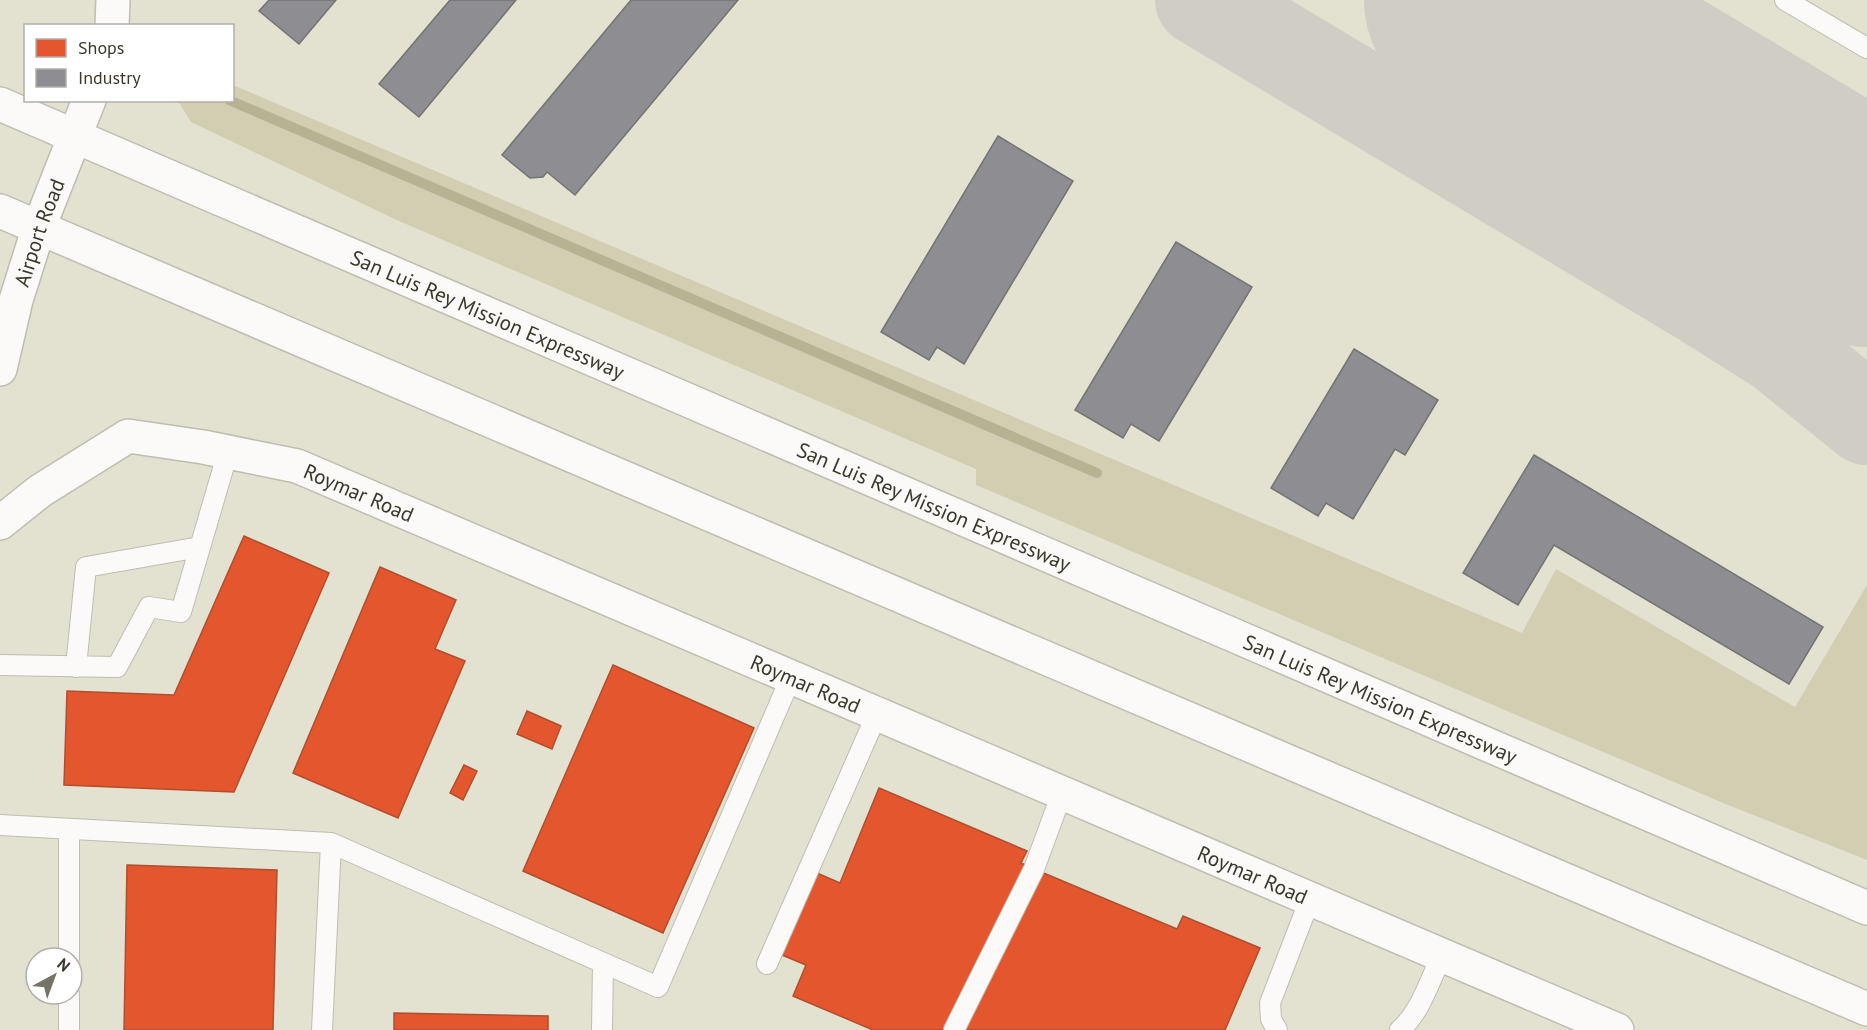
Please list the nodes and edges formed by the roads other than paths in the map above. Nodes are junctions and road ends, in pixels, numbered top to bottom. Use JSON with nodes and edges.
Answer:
{"nodes":[{"id":1,"x":113,"y":0,"type":"edge"},
{"id":2,"x":1785,"y":0,"type":"edge"},
{"id":3,"x":112,"y":24,"type":"edge"},
{"id":4,"x":1867,"y":48,"type":"edge"},
{"id":5,"x":88,"y":102,"type":"edge"},
{"id":6,"x":0,"y":104,"type":"edge"},
{"id":7,"x":76,"y":136,"type":"junction"},
{"id":8,"x":0,"y":211,"type":"edge"},
{"id":9,"x":39,"y":227,"type":"junction"},
{"id":10,"x":0,"y":369,"type":"edge"},
{"id":11,"x":228,"y":452,"type":"junction"},
{"id":12,"x":0,"y":523,"type":"edge"},
{"id":13,"x":200,"y":547,"type":"junction"},
{"id":14,"x":0,"y":665,"type":"edge"},
{"id":15,"x":75,"y":667,"type":"junction"},
{"id":16,"x":791,"y":677,"type":"junction"},
{"id":17,"x":877,"y":714,"type":"junction"},
{"id":18,"x":1062,"y":793,"type":"junction"},
{"id":19,"x":0,"y":825,"type":"edge"},
{"id":20,"x":69,"y":829,"type":"junction"},
{"id":21,"x":331,"y":843,"type":"junction"},
{"id":22,"x":1310,"y":899,"type":"junction"},
{"id":23,"x":1867,"y":908,"type":"edge"},
{"id":24,"x":69,"y":946,"type":"edge"},
{"id":25,"x":1442,"y":955,"type":"junction"},
{"id":26,"x":603,"y":963,"type":"junction"},
{"id":27,"x":767,"y":964,"type":"dead end"},
{"id":28,"x":69,"y":1006,"type":"edge"},
{"id":29,"x":1867,"y":1009,"type":"edge"},
{"id":30,"x":69,"y":1030,"type":"edge"},
{"id":31,"x":322,"y":1030,"type":"edge"},
{"id":32,"x":602,"y":1030,"type":"edge"},
{"id":33,"x":954,"y":1030,"type":"edge"},
{"id":34,"x":1277,"y":1030,"type":"edge"},
{"id":35,"x":1400,"y":1030,"type":"edge"},
{"id":36,"x":1617,"y":1030,"type":"edge"}],
"edges":[{"from":1,"to":3,"type":"main road"},
{"from":2,"to":4,"type":"lane"},
{"from":5,"to":7,"type":"main road","name":"Airport Road"},
{"from":6,"to":7,"type":"main road","name":"San Luis Rey Mission Expressway"},
{"from":7,"to":9,"type":"main road","name":"Airport Road"},
{"from":7,"to":23,"type":"main road","name":"San Luis Rey Mission Expressway"},
{"from":8,"to":9,"type":"main road"},
{"from":9,"to":10,"type":"main road","name":"Airport Road"},
{"from":9,"to":29,"type":"main road"},
{"from":11,"to":12,"type":"main road","name":"Roymar Road"},
{"from":11,"to":13,"type":"lane"},
{"from":11,"to":16,"type":"main road","name":"Roymar Road"},
{"from":13,"to":15,"type":"lane"},
{"from":13,"to":15,"type":"lane"},
{"from":14,"to":15,"type":"lane"},
{"from":16,"to":17,"type":"main road","name":"Roymar Road"},
{"from":16,"to":26,"type":"lane"},
{"from":17,"to":18,"type":"main road","name":"Roymar Road"},
{"from":17,"to":27,"type":"lane"},
{"from":18,"to":22,"type":"main road","name":"Roymar Road"},
{"from":18,"to":33,"type":"lane"},
{"from":19,"to":20,"type":"lane"},
{"from":20,"to":21,"type":"lane"},
{"from":20,"to":24,"type":"lane"},
{"from":21,"to":26,"type":"lane"},
{"from":21,"to":31,"type":"lane"},
{"from":22,"to":25,"type":"main road","name":"Roymar Road"},
{"from":22,"to":34,"type":"lane"},
{"from":25,"to":35,"type":"lane"},
{"from":25,"to":36,"type":"main road","name":"Roymar Road"},
{"from":26,"to":32,"type":"lane"},
{"from":28,"to":30,"type":"lane"}]}
